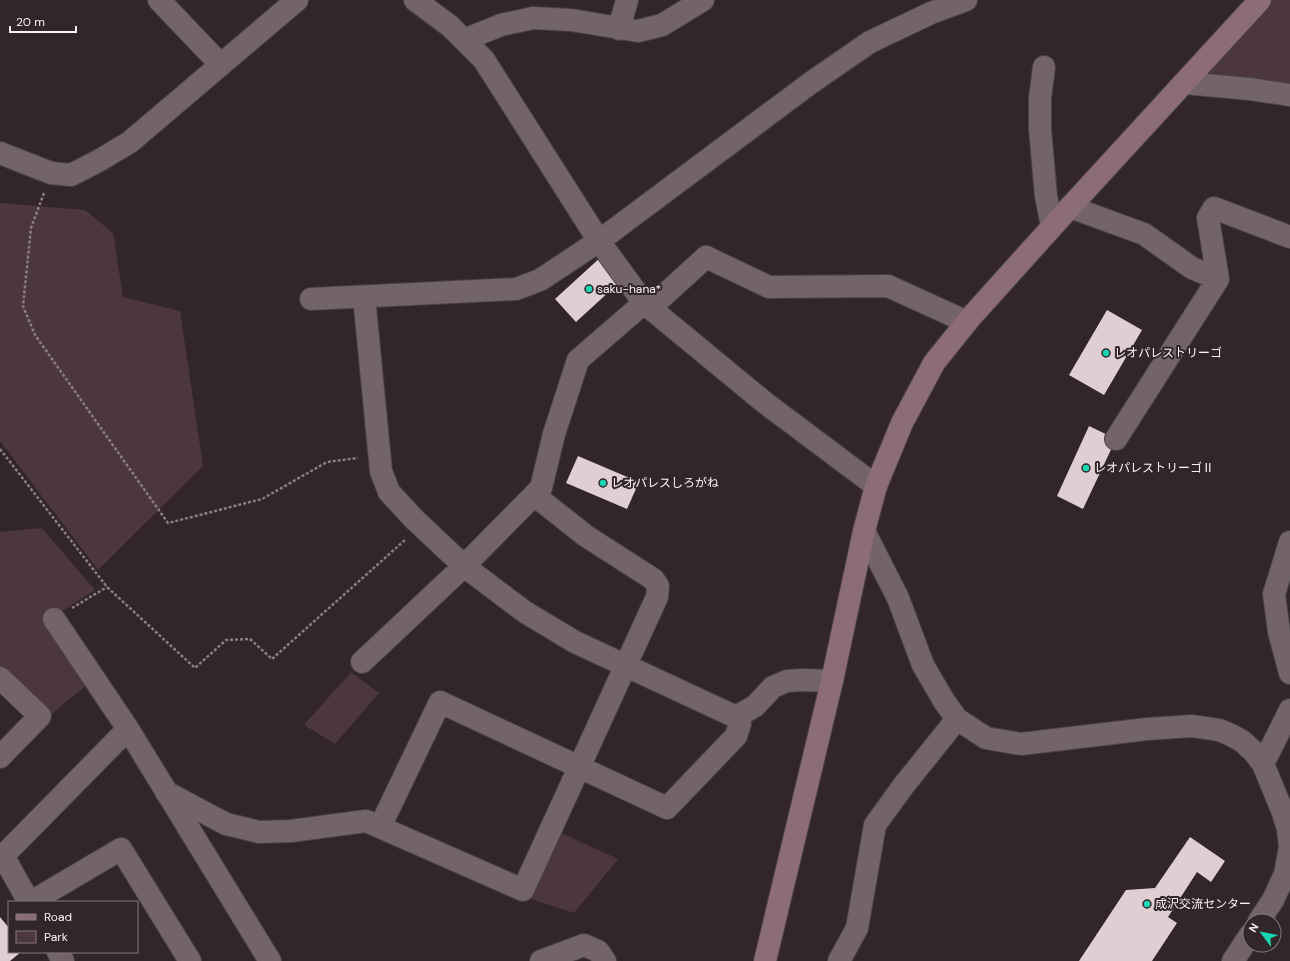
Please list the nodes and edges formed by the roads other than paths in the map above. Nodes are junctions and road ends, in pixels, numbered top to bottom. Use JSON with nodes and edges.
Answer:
{"nodes":[{"id":1,"x":159,"y":0,"type":"edge"},
{"id":2,"x":297,"y":0,"type":"edge"},
{"id":3,"x":414,"y":0,"type":"edge"},
{"id":4,"x":627,"y":0,"type":"edge"},
{"id":5,"x":703,"y":0,"type":"edge"},
{"id":6,"x":966,"y":0,"type":"edge"},
{"id":7,"x":1260,"y":0,"type":"edge"},
{"id":8,"x":619,"y":29,"type":"junction"},
{"id":9,"x":464,"y":40,"type":"junction"},
{"id":10,"x":220,"y":65,"type":"junction"},
{"id":11,"x":1044,"y":67,"type":"dead end"},
{"id":12,"x":1184,"y":83,"type":"junction"},
{"id":13,"x":1290,"y":95,"type":"edge"},
{"id":14,"x":0,"y":153,"type":"edge"},
{"id":15,"x":1070,"y":207,"type":"junction"},
{"id":16,"x":1052,"y":226,"type":"junction"},
{"id":17,"x":1290,"y":237,"type":"edge"},
{"id":18,"x":599,"y":241,"type":"junction"},
{"id":19,"x":1218,"y":279,"type":"junction"},
{"id":20,"x":364,"y":297,"type":"junction"},
{"id":21,"x":311,"y":300,"type":"dead end"},
{"id":22,"x":647,"y":306,"type":"junction"},
{"id":23,"x":967,"y":322,"type":"junction"},
{"id":24,"x":1116,"y":439,"type":"dead end"},
{"id":25,"x":876,"y":486,"type":"junction"},
{"id":26,"x":534,"y":495,"type":"junction"},
{"id":27,"x":864,"y":530,"type":"junction"},
{"id":28,"x":1290,"y":542,"type":"edge"},
{"id":29,"x":464,"y":566,"type":"junction"},
{"id":30,"x":54,"y":619,"type":"road end"},
{"id":31,"x":362,"y":662,"type":"dead end"},
{"id":32,"x":626,"y":666,"type":"junction"},
{"id":33,"x":1290,"y":673,"type":"edge"},
{"id":34,"x":0,"y":678,"type":"edge"},
{"id":35,"x":832,"y":681,"type":"junction"},
{"id":36,"x":1290,"y":710,"type":"edge"},
{"id":37,"x":736,"y":717,"type":"junction"},
{"id":38,"x":957,"y":719,"type":"junction"},
{"id":39,"x":128,"y":729,"type":"junction"},
{"id":40,"x":0,"y":757,"type":"edge"},
{"id":41,"x":1262,"y":764,"type":"junction"},
{"id":42,"x":579,"y":767,"type":"junction"},
{"id":43,"x":166,"y":792,"type":"junction"},
{"id":44,"x":1286,"y":809,"type":"edge"},
{"id":45,"x":380,"y":827,"type":"junction"},
{"id":46,"x":2,"y":858,"type":"edge"},
{"id":47,"x":29,"y":901,"type":"edge"},
{"id":48,"x":32,"y":901,"type":"edge"},
{"id":49,"x":1264,"y":913,"type":"edge"},
{"id":50,"x":1242,"y":947,"type":"edge"},
{"id":51,"x":190,"y":961,"type":"edge"},
{"id":52,"x":270,"y":961,"type":"edge"},
{"id":53,"x":541,"y":961,"type":"edge"},
{"id":54,"x":605,"y":961,"type":"edge"},
{"id":55,"x":765,"y":961,"type":"edge"},
{"id":56,"x":839,"y":961,"type":"edge"},
{"id":57,"x":1233,"y":961,"type":"edge"}],
"edges":[{"from":1,"to":10,"type":"street"},
{"from":2,"to":10,"type":"street"},
{"from":3,"to":9,"type":"street"},
{"from":4,"to":8,"type":"street"},
{"from":5,"to":8,"type":"street"},
{"from":6,"to":18,"type":"street"},
{"from":7,"to":12,"type":"street"},
{"from":8,"to":9,"type":"street"},
{"from":9,"to":18,"type":"street"},
{"from":10,"to":14,"type":"street"},
{"from":11,"to":16,"type":"street"},
{"from":12,"to":13,"type":"street"},
{"from":12,"to":15,"type":"street"},
{"from":15,"to":16,"type":"street"},
{"from":15,"to":19,"type":"street"},
{"from":16,"to":23,"type":"street"},
{"from":17,"to":19,"type":"street"},
{"from":18,"to":20,"type":"street"},
{"from":18,"to":22,"type":"street"},
{"from":19,"to":24,"type":"street"},
{"from":20,"to":21,"type":"street"},
{"from":20,"to":29,"type":"street"},
{"from":22,"to":23,"type":"street"},
{"from":22,"to":25,"type":"street"},
{"from":22,"to":26,"type":"street"},
{"from":23,"to":25,"type":"street"},
{"from":25,"to":27,"type":"street"},
{"from":26,"to":29,"type":"street"},
{"from":26,"to":32,"type":"street"},
{"from":27,"to":35,"type":"street"},
{"from":27,"to":38,"type":"street"},
{"from":28,"to":33,"type":"street"},
{"from":29,"to":31,"type":"street"},
{"from":29,"to":32,"type":"street"},
{"from":30,"to":39,"type":"street"},
{"from":32,"to":37,"type":"street"},
{"from":32,"to":42,"type":"street"},
{"from":34,"to":40,"type":"street"},
{"from":35,"to":37,"type":"street"},
{"from":35,"to":55,"type":"street"},
{"from":36,"to":41,"type":"street"},
{"from":37,"to":42,"type":"street"},
{"from":38,"to":41,"type":"street"},
{"from":38,"to":56,"type":"street"},
{"from":39,"to":43,"type":"street"},
{"from":39,"to":46,"type":"street"},
{"from":41,"to":44,"type":"street"},
{"from":42,"to":45,"type":"street"},
{"from":42,"to":45,"type":"street"},
{"from":43,"to":45,"type":"street"},
{"from":43,"to":52,"type":"street"},
{"from":44,"to":49,"type":"street"},
{"from":46,"to":47,"type":"street"},
{"from":48,"to":51,"type":"street"},
{"from":50,"to":57,"type":"street"},
{"from":53,"to":54,"type":"street"}]}
